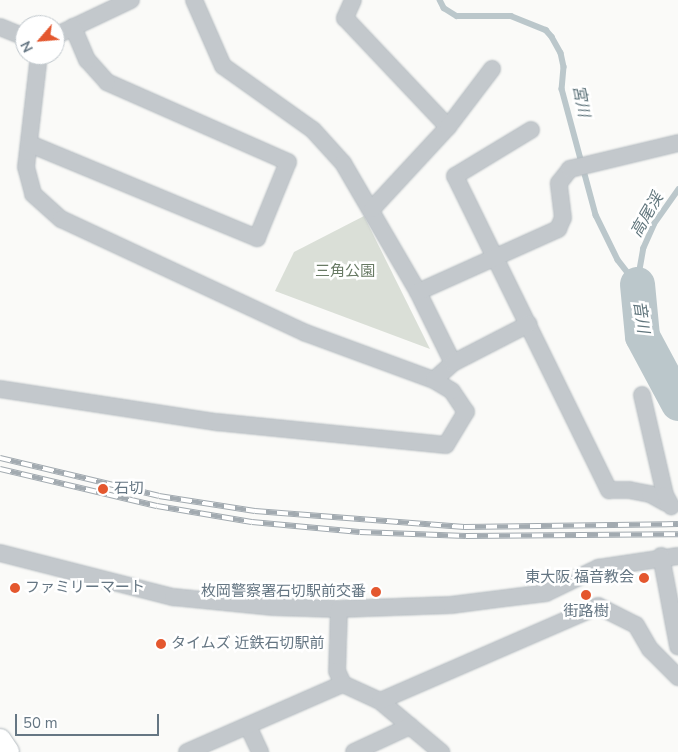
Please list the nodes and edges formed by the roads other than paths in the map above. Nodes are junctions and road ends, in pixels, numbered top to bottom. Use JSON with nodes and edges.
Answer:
{"nodes":[{"id":1,"x":131,"y":0,"type":"edge"},
{"id":2,"x":194,"y":0,"type":"edge"},
{"id":3,"x":353,"y":0,"type":"edge"},
{"id":4,"x":0,"y":27,"type":"edge"},
{"id":5,"x":73,"y":27,"type":"junction"},
{"id":6,"x":65,"y":31,"type":"edge"},
{"id":7,"x":15,"y":33,"type":"edge"},
{"id":8,"x":38,"y":65,"type":"edge"},
{"id":9,"x":492,"y":68,"type":"dead end"},
{"id":10,"x":448,"y":127,"type":"junction"},
{"id":11,"x":531,"y":130,"type":"dead end"},
{"id":12,"x":678,"y":143,"type":"edge"},
{"id":13,"x":30,"y":144,"type":"junction"},
{"id":14,"x":372,"y":209,"type":"junction"},
{"id":15,"x":494,"y":258,"type":"junction"},
{"id":16,"x":418,"y":292,"type":"junction"},
{"id":17,"x":529,"y":324,"type":"junction"},
{"id":18,"x":453,"y":363,"type":"junction"},
{"id":19,"x":434,"y":380,"type":"junction"},
{"id":20,"x":0,"y":389,"type":"edge"},
{"id":21,"x":642,"y":396,"type":"dead end"},
{"id":22,"x":0,"y":553,"type":"edge"},
{"id":23,"x":661,"y":556,"type":"junction"},
{"id":24,"x":678,"y":556,"type":"edge"},
{"id":25,"x":339,"y":609,"type":"junction"},
{"id":26,"x":678,"y":646,"type":"edge"},
{"id":27,"x":678,"y":677,"type":"edge"},
{"id":28,"x":343,"y":684,"type":"junction"},
{"id":29,"x":380,"y":702,"type":"junction"},
{"id":30,"x":248,"y":726,"type":"junction"},
{"id":31,"x":410,"y":726,"type":"junction"},
{"id":32,"x":0,"y":740,"type":"edge"},
{"id":33,"x":8,"y":752,"type":"edge"},
{"id":34,"x":187,"y":752,"type":"edge"},
{"id":35,"x":260,"y":752,"type":"edge"},
{"id":36,"x":354,"y":752,"type":"edge"},
{"id":37,"x":441,"y":752,"type":"edge"}],
"edges":[{"from":1,"to":5,"type":"street"},
{"from":2,"to":14,"type":"street"},
{"from":3,"to":10,"type":"street"},
{"from":4,"to":7,"type":"street"},
{"from":5,"to":6,"type":"street"},
{"from":5,"to":13,"type":"street"},
{"from":8,"to":13,"type":"street"},
{"from":9,"to":10,"type":"street"},
{"from":10,"to":14,"type":"street"},
{"from":11,"to":15,"type":"street"},
{"from":12,"to":15,"type":"street"},
{"from":13,"to":19,"type":"street"},
{"from":14,"to":16,"type":"street"},
{"from":15,"to":16,"type":"street"},
{"from":15,"to":17,"type":"street"},
{"from":16,"to":18,"type":"street"},
{"from":17,"to":18,"type":"street"},
{"from":17,"to":21,"type":"street"},
{"from":18,"to":19,"type":"street"},
{"from":19,"to":20,"type":"street"},
{"from":22,"to":25,"type":"street"},
{"from":23,"to":24,"type":"street"},
{"from":23,"to":25,"type":"street"},
{"from":23,"to":26,"type":"street"},
{"from":25,"to":28,"type":"street"},
{"from":27,"to":29,"type":"street"},
{"from":28,"to":29,"type":"street"},
{"from":28,"to":30,"type":"street"},
{"from":29,"to":31,"type":"street"},
{"from":30,"to":34,"type":"street"},
{"from":30,"to":35,"type":"street"},
{"from":31,"to":36,"type":"street"},
{"from":31,"to":37,"type":"street"},
{"from":32,"to":33,"type":"street"}]}
